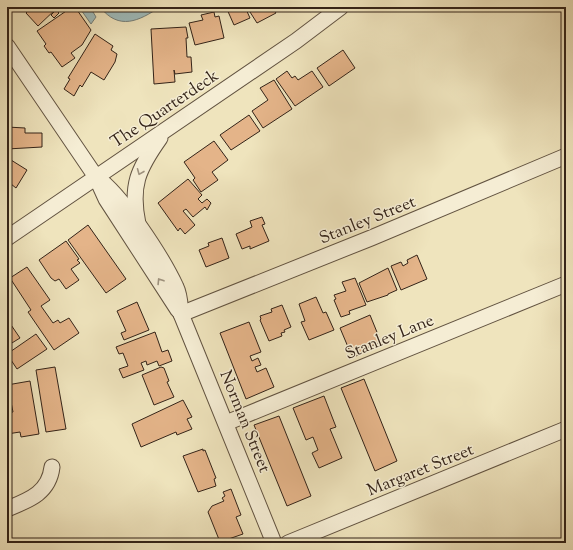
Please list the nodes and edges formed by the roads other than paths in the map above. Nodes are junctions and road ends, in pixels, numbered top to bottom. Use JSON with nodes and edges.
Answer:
{"nodes":[{"id":1,"x":341,"y":7,"type":"edge"},
{"id":2,"x":7,"y":46,"type":"edge"},
{"id":3,"x":168,"y":128,"type":"junction"},
{"id":4,"x":566,"y":156,"type":"edge"},
{"id":5,"x":96,"y":177,"type":"junction"},
{"id":6,"x":138,"y":226,"type":"junction"},
{"id":7,"x":7,"y":238,"type":"edge"},
{"id":8,"x":566,"y":284,"type":"edge"},
{"id":9,"x":181,"y":314,"type":"junction"},
{"id":10,"x":226,"y":423,"type":"junction"},
{"id":11,"x":566,"y":429,"type":"edge"},
{"id":12,"x":52,"y":467,"type":"dead end"},
{"id":13,"x":7,"y":509,"type":"edge"},
{"id":14,"x":274,"y":543,"type":"edge"},
{"id":15,"x":288,"y":543,"type":"edge"}],
"edges":[{"from":1,"to":3,"type":"street","name":"The Quarterdeck"},
{"from":2,"to":5,"type":"street","name":"Norman Street"},
{"from":3,"to":5,"type":"street","name":"The Quarterdeck"},
{"from":3,"to":6,"type":"street","one_way":true},
{"from":4,"to":9,"type":"street","name":"Stanley Street"},
{"from":5,"to":6,"type":"street","name":"Norman Street"},
{"from":5,"to":7,"type":"street","name":"The Quarterdeck"},
{"from":9,"to":5,"type":"street","name":"Norman Street","one_way":true},
{"from":6,"to":9,"type":"street","name":"Norman Street"},
{"from":8,"to":10,"type":"street","name":"Stanley Lane"},
{"from":9,"to":10,"type":"street","name":"Norman Street"},
{"from":10,"to":14,"type":"street","name":"Norman Street"},
{"from":11,"to":15,"type":"street","name":"Margaret Street"},
{"from":12,"to":13,"type":"street"}]}
